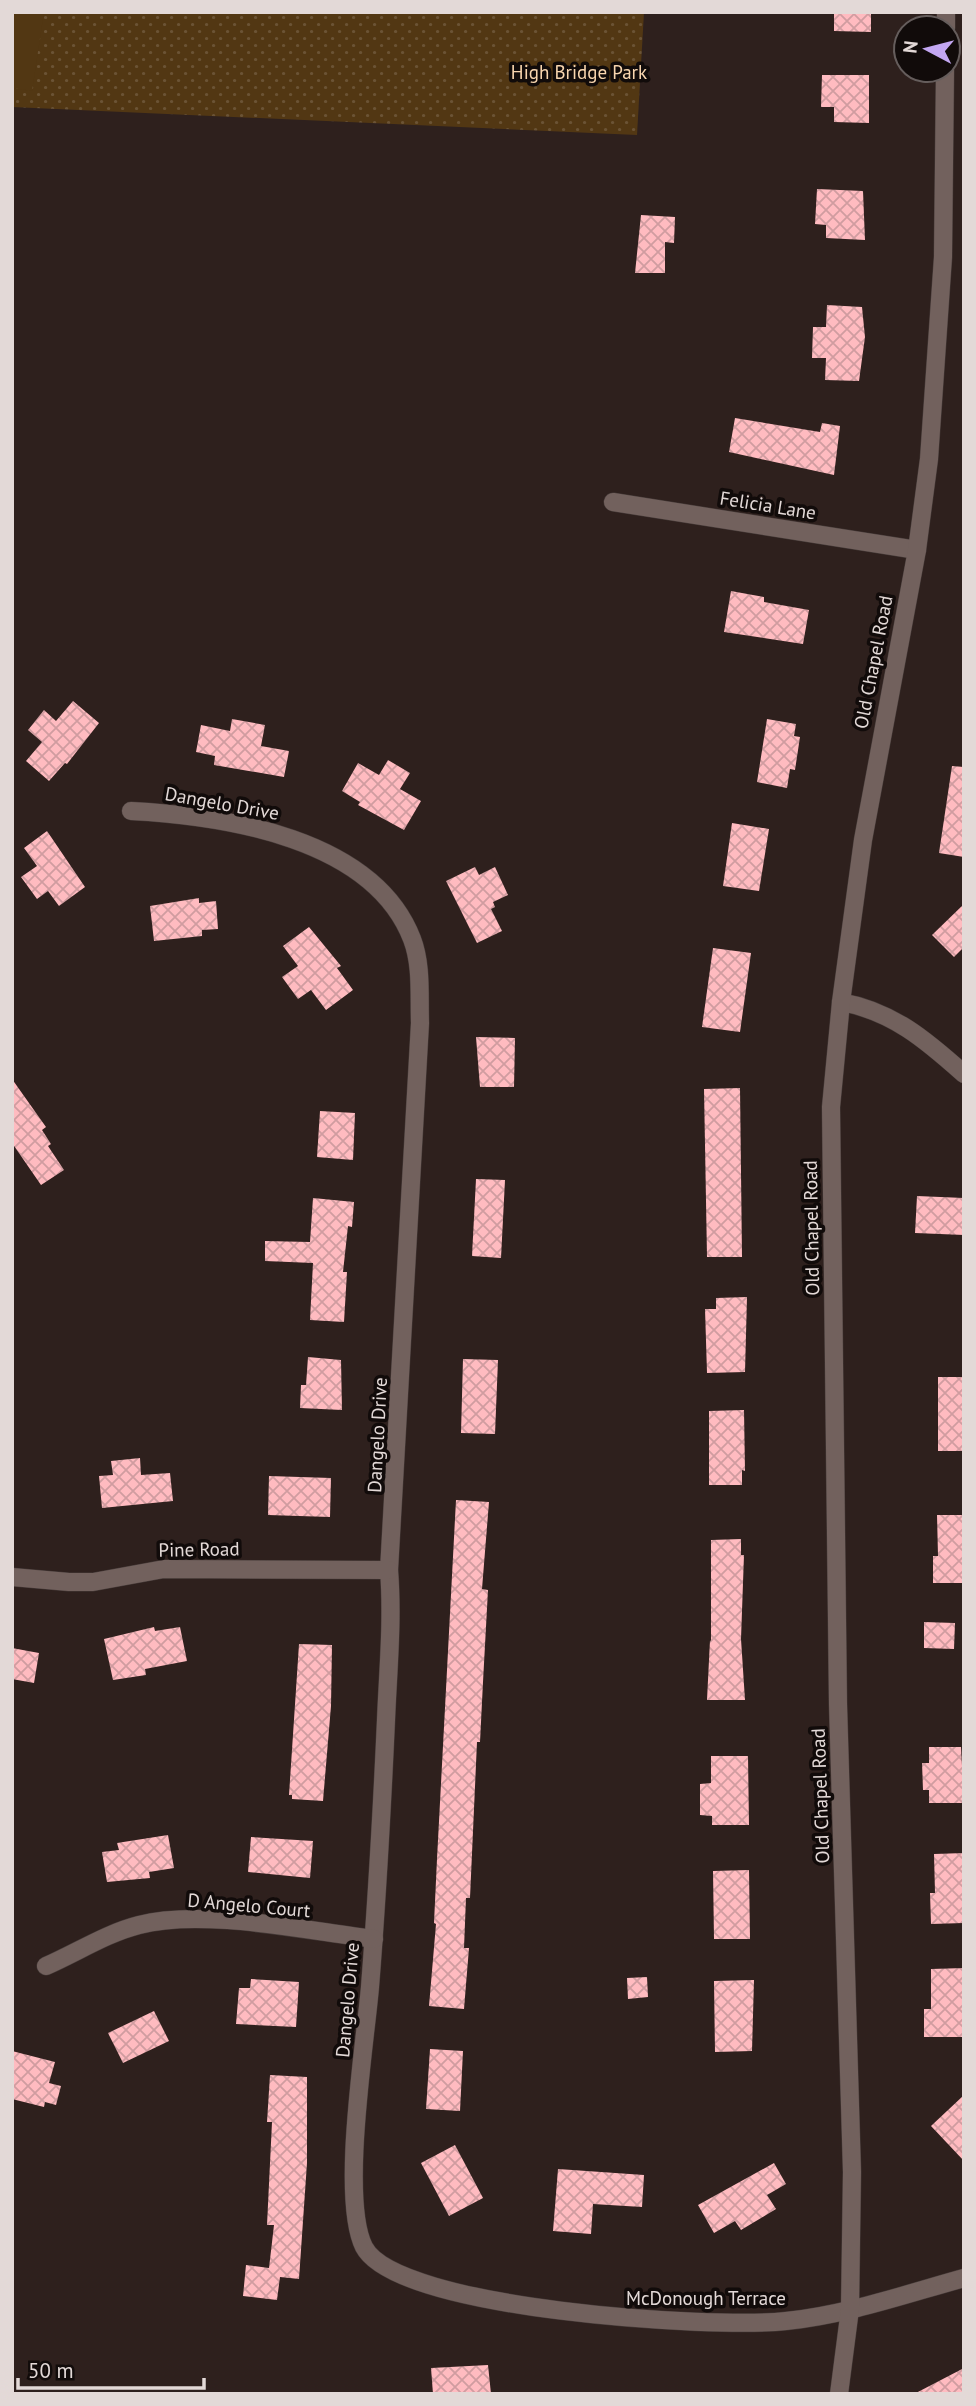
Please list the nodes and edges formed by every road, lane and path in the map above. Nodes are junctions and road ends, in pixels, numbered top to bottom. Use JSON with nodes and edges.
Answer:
{"nodes":[{"id":1,"x":945,"y":84,"type":"edge"},
{"id":2,"x":613,"y":502,"type":"dead end"},
{"id":3,"x":917,"y":550,"type":"junction"},
{"id":4,"x":131,"y":811,"type":"dead end"},
{"id":5,"x":841,"y":1002,"type":"junction"},
{"id":6,"x":964,"y":1074,"type":"edge"},
{"id":7,"x":389,"y":1570,"type":"junction"},
{"id":8,"x":12,"y":1577,"type":"edge"},
{"id":9,"x":374,"y":1939,"type":"junction"},
{"id":10,"x":47,"y":1966,"type":"dead end"},
{"id":11,"x":369,"y":2255,"type":"joint"},
{"id":12,"x":964,"y":2278,"type":"edge"},
{"id":13,"x":850,"y":2309,"type":"junction"},
{"id":14,"x":839,"y":2394,"type":"edge"}],
"edges":[{"from":1,"to":3,"type":"street","name":"Old Chapel Road"},
{"from":2,"to":3,"type":"street","name":"Felicia Lane"},
{"from":3,"to":5,"type":"street","name":"Old Chapel Road"},
{"from":4,"to":7,"type":"street","name":"Dangelo Drive"},
{"from":5,"to":6,"type":"street"},
{"from":5,"to":13,"type":"street","name":"Old Chapel Road"},
{"from":7,"to":8,"type":"street","name":"Pine Road"},
{"from":7,"to":9,"type":"street","name":"Dangelo Drive"},
{"from":9,"to":10,"type":"street","name":"D Angelo Court"},
{"from":9,"to":11,"type":"street","name":"Dangelo Drive"},
{"from":11,"to":13,"type":"street","name":"McDonough Terrace"},
{"from":12,"to":13,"type":"street","name":"McDonough Terrace"},
{"from":13,"to":14,"type":"street","name":"Old Chapel Road"}]}
